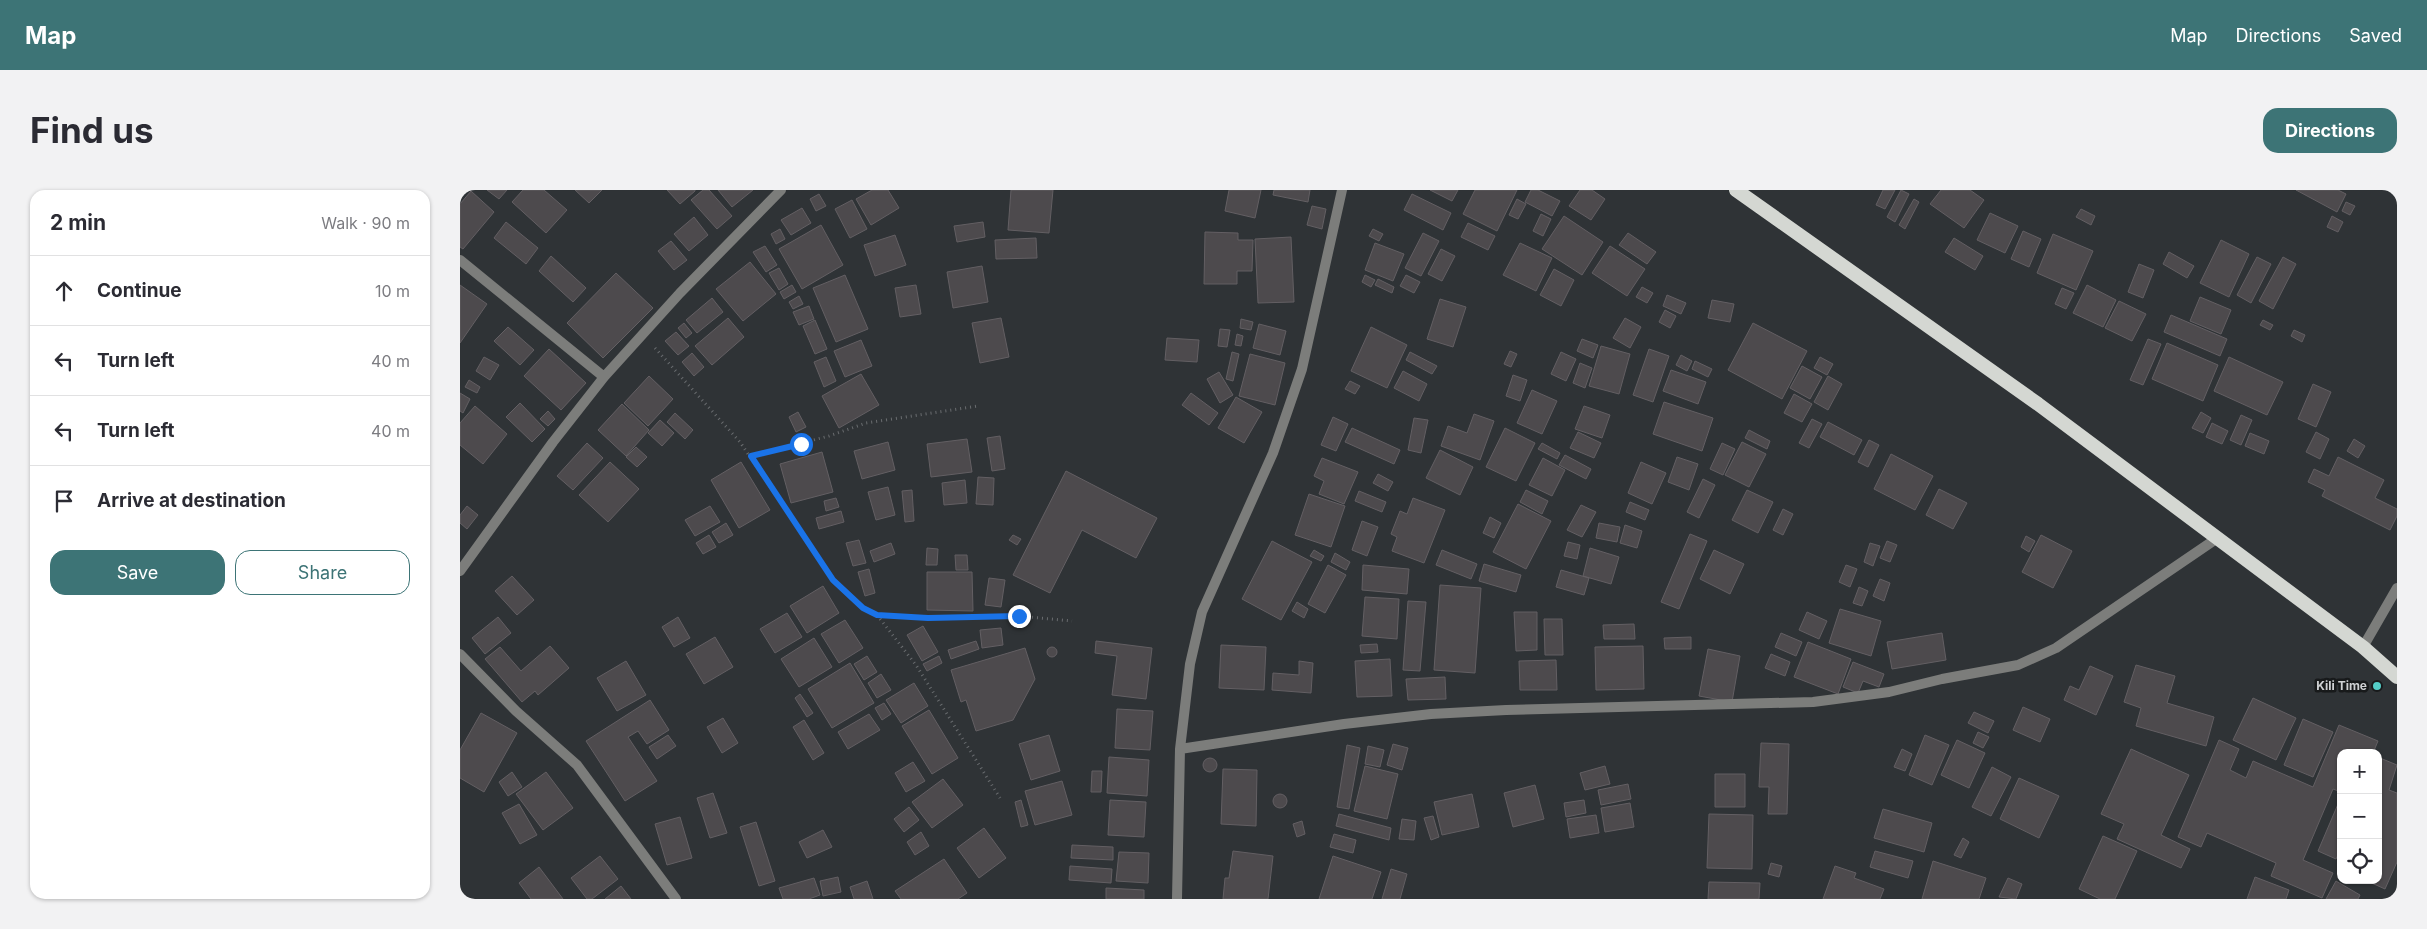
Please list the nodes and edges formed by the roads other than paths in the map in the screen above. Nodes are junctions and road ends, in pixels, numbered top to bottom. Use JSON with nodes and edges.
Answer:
{"nodes":[{"id":1,"x":780,"y":190,"type":"edge"},
{"id":2,"x":1342,"y":190,"type":"edge"},
{"id":3,"x":1736,"y":190,"type":"edge"},
{"id":4,"x":460,"y":260,"type":"edge"},
{"id":5,"x":604,"y":377,"type":"junction"},
{"id":6,"x":2216,"y":539,"type":"junction"},
{"id":7,"x":460,"y":570,"type":"edge"},
{"id":8,"x":2397,"y":588,"type":"edge"},
{"id":9,"x":2363,"y":647,"type":"junction"},
{"id":10,"x":460,"y":654,"type":"edge"},
{"id":11,"x":2397,"y":676,"type":"edge"},
{"id":12,"x":1180,"y":749,"type":"junction"},
{"id":13,"x":676,"y":899,"type":"edge"},
{"id":14,"x":1177,"y":899,"type":"edge"}],
"edges":[{"from":1,"to":5,"type":"street"},
{"from":2,"to":12,"type":"street"},
{"from":3,"to":6,"type":"highway"},
{"from":4,"to":5,"type":"street"},
{"from":5,"to":7,"type":"street"},
{"from":6,"to":9,"type":"highway"},
{"from":6,"to":12,"type":"street"},
{"from":8,"to":9,"type":"street"},
{"from":9,"to":11,"type":"highway"},
{"from":10,"to":13,"type":"street"},
{"from":12,"to":14,"type":"street"}]}
